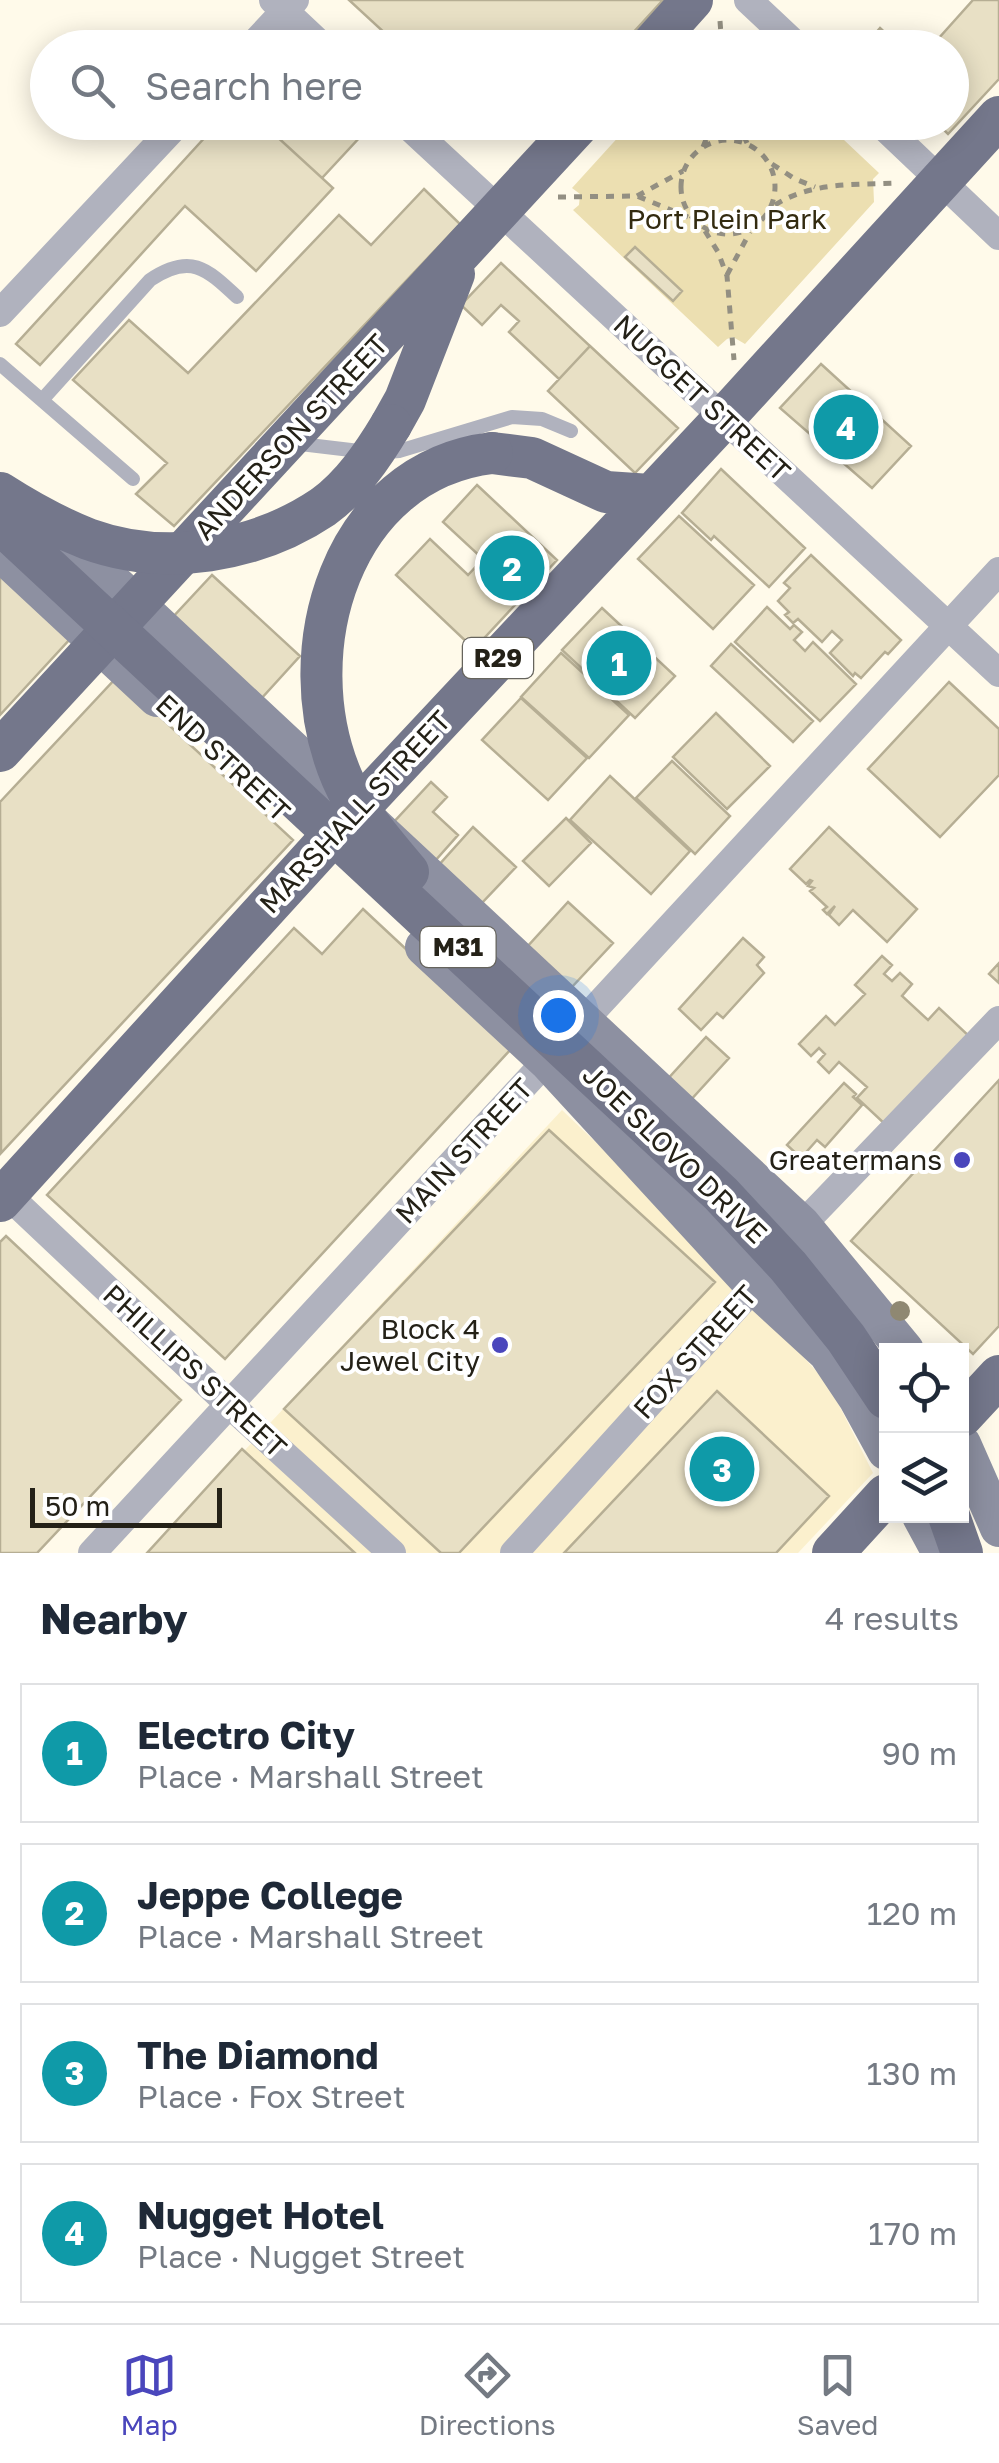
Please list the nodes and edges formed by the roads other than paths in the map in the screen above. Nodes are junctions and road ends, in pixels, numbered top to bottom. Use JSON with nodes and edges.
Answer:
{"nodes":[{"id":1,"x":748,"y":0,"type":"edge"},
{"id":2,"x":284,"y":4,"type":"edge"},
{"id":3,"x":706,"y":8,"type":"edge"},
{"id":4,"x":264,"y":30,"type":"edge"},
{"id":5,"x":308,"y":30,"type":"edge"},
{"id":6,"x":675,"y":30,"type":"edge"},
{"id":7,"x":780,"y":30,"type":"edge"},
{"id":8,"x":999,"y":117,"type":"edge"},
{"id":9,"x":163,"y":140,"type":"edge"},
{"id":10,"x":427,"y":140,"type":"edge"},
{"id":11,"x":565,"y":140,"type":"edge"},
{"id":12,"x":898,"y":140,"type":"edge"},
{"id":13,"x":942,"y":181,"type":"junction"},
{"id":14,"x":507,"y":204,"type":"junction"},
{"id":15,"x":999,"y":236,"type":"edge"},
{"id":16,"x":461,"y":254,"type":"junction"},
{"id":17,"x":237,"y":297,"type":"dead end"},
{"id":18,"x":0,"y":313,"type":"edge"},
{"id":19,"x":0,"y":364,"type":"edge"},
{"id":20,"x":42,"y":400,"type":"junction"},
{"id":21,"x":731,"y":411,"type":"junction"},
{"id":22,"x":571,"y":431,"type":"dead end"},
{"id":23,"x":286,"y":442,"type":"junction"},
{"id":24,"x":0,"y":477,"type":"edge"},
{"id":25,"x":133,"y":479,"type":"dead end"},
{"id":26,"x":0,"y":494,"type":"edge"},
{"id":27,"x":650,"y":495,"type":"junction"},
{"id":28,"x":0,"y":523,"type":"edge"},
{"id":29,"x":0,"y":552,"type":"edge"},
{"id":30,"x":999,"y":571,"type":"edge"},
{"id":31,"x":136,"y":604,"type":"junction"},
{"id":32,"x":948,"y":626,"type":"junction"},
{"id":33,"x":98,"y":644,"type":"junction"},
{"id":34,"x":999,"y":673,"type":"edge"},
{"id":35,"x":0,"y":751,"type":"edge"},
{"id":36,"x":358,"y":808,"type":"junction"},
{"id":37,"x":320,"y":848,"type":"junction"},
{"id":38,"x":516,"y":1002,"type":"junction"},
{"id":39,"x":999,"y":1020,"type":"edge"},
{"id":40,"x":585,"y":1021,"type":"junction"},
{"id":41,"x":546,"y":1061,"type":"junction"},
{"id":42,"x":2,"y":1195,"type":"edge"},
{"id":43,"x":802,"y":1225,"type":"junction"},
{"id":44,"x":755,"y":1287,"type":"junction"},
{"id":45,"x":901,"y":1343,"type":"edge"},
{"id":46,"x":999,"y":1376,"type":"edge"},
{"id":47,"x":879,"y":1388,"type":"edge"},
{"id":48,"x":230,"y":1405,"type":"junction"},
{"id":49,"x":969,"y":1408,"type":"edge"},
{"id":50,"x":879,"y":1438,"type":"edge"},
{"id":51,"x":969,"y":1460,"type":"edge"},
{"id":52,"x":925,"y":1523,"type":"edge"},
{"id":53,"x":953,"y":1523,"type":"edge"},
{"id":54,"x":999,"y":1528,"type":"edge"},
{"id":55,"x":92,"y":1553,"type":"edge"},
{"id":56,"x":392,"y":1553,"type":"edge"},
{"id":57,"x":514,"y":1553,"type":"edge"},
{"id":58,"x":941,"y":1553,"type":"edge"},
{"id":59,"x":965,"y":1553,"type":"edge"}],
"edges":[{"from":1,"to":7,"type":"street"},
{"from":2,"to":4,"type":"street"},
{"from":2,"to":5,"type":"street"},
{"from":3,"to":6,"type":"main road"},
{"from":8,"to":13,"type":"main road","name":"MARSHALL STREET","number":"R29"},
{"from":9,"to":18,"type":"street"},
{"from":10,"to":14,"type":"street","name":"NUGGET STREET"},
{"from":11,"to":14,"type":"main road","name":"ANDERSON STREET"},
{"from":12,"to":13,"type":"street"},
{"from":13,"to":15,"type":"street"},
{"from":13,"to":21,"type":"main road","name":"MARSHALL STREET","number":"R29"},
{"from":14,"to":16,"type":"main road","name":"ANDERSON STREET"},
{"from":14,"to":21,"type":"street","name":"NUGGET STREET"},
{"from":16,"to":23,"type":"main road","name":"ANDERSON STREET"},
{"from":16,"to":26,"type":"main road","bridge":true},
{"from":17,"to":20,"type":"lane"},
{"from":19,"to":20,"type":"lane"},
{"from":20,"to":25,"type":"lane"},
{"from":21,"to":27,"type":"main road","name":"MARSHALL STREET","number":"R29"},
{"from":21,"to":32,"type":"street","name":"NUGGET STREET"},
{"from":22,"to":23,"type":"lane"},
{"from":23,"to":31,"type":"main road","name":"ANDERSON STREET"},
{"from":24,"to":31,"type":"street","name":"END STREET"},
{"from":27,"to":36,"type":"main road","name":"MARSHALL STREET","number":"R29"},
{"from":27,"to":38,"type":"main road","bridge":true},
{"from":28,"to":38,"type":"main road","name":"JOE SLOVO DRIVE","number":"M31","bridge":true},
{"from":29,"to":33,"type":"street","name":"END STREET"},
{"from":30,"to":32,"type":"street","name":"MAIN STREET"},
{"from":31,"to":33,"type":"main road","name":"ANDERSON STREET"},
{"from":31,"to":36,"type":"street","name":"END STREET"},
{"from":32,"to":34,"type":"street","name":"NUGGET STREET"},
{"from":32,"to":40,"type":"street","name":"MAIN STREET"},
{"from":33,"to":35,"type":"main road","name":"ANDERSON STREET"},
{"from":33,"to":37,"type":"street","name":"END STREET"},
{"from":36,"to":37,"type":"main road","name":"MARSHALL STREET","number":"R29"},
{"from":36,"to":40,"type":"street","name":"END STREET"},
{"from":37,"to":41,"type":"street","name":"END STREET"},
{"from":37,"to":42,"type":"main road","name":"MARSHALL STREET","number":"R29"},
{"from":38,"to":47,"type":"main road","name":"JOE SLOVO DRIVE","number":"M31","bridge":true},
{"from":39,"to":43,"type":"street","name":"FOX STREET"},
{"from":40,"to":41,"type":"street","name":"MAIN STREET"},
{"from":40,"to":43,"type":"street","name":"END STREET"},
{"from":41,"to":44,"type":"street","name":"END STREET"},
{"from":41,"to":48,"type":"street","name":"MAIN STREET"},
{"from":42,"to":48,"type":"street","name":"PHILLIPS STREET"},
{"from":43,"to":44,"type":"street","name":"FOX STREET"},
{"from":43,"to":45,"type":"street","name":"END STREET"},
{"from":44,"to":50,"type":"street","name":"END STREET"},
{"from":44,"to":57,"type":"street","name":"FOX STREET"},
{"from":46,"to":49,"type":"main road"},
{"from":48,"to":55,"type":"street","name":"MAIN STREET"},
{"from":48,"to":56,"type":"street","name":"PHILLIPS STREET"},
{"from":51,"to":54,"type":"street"},
{"from":52,"to":58,"type":"street"},
{"from":53,"to":59,"type":"main road"}]}
